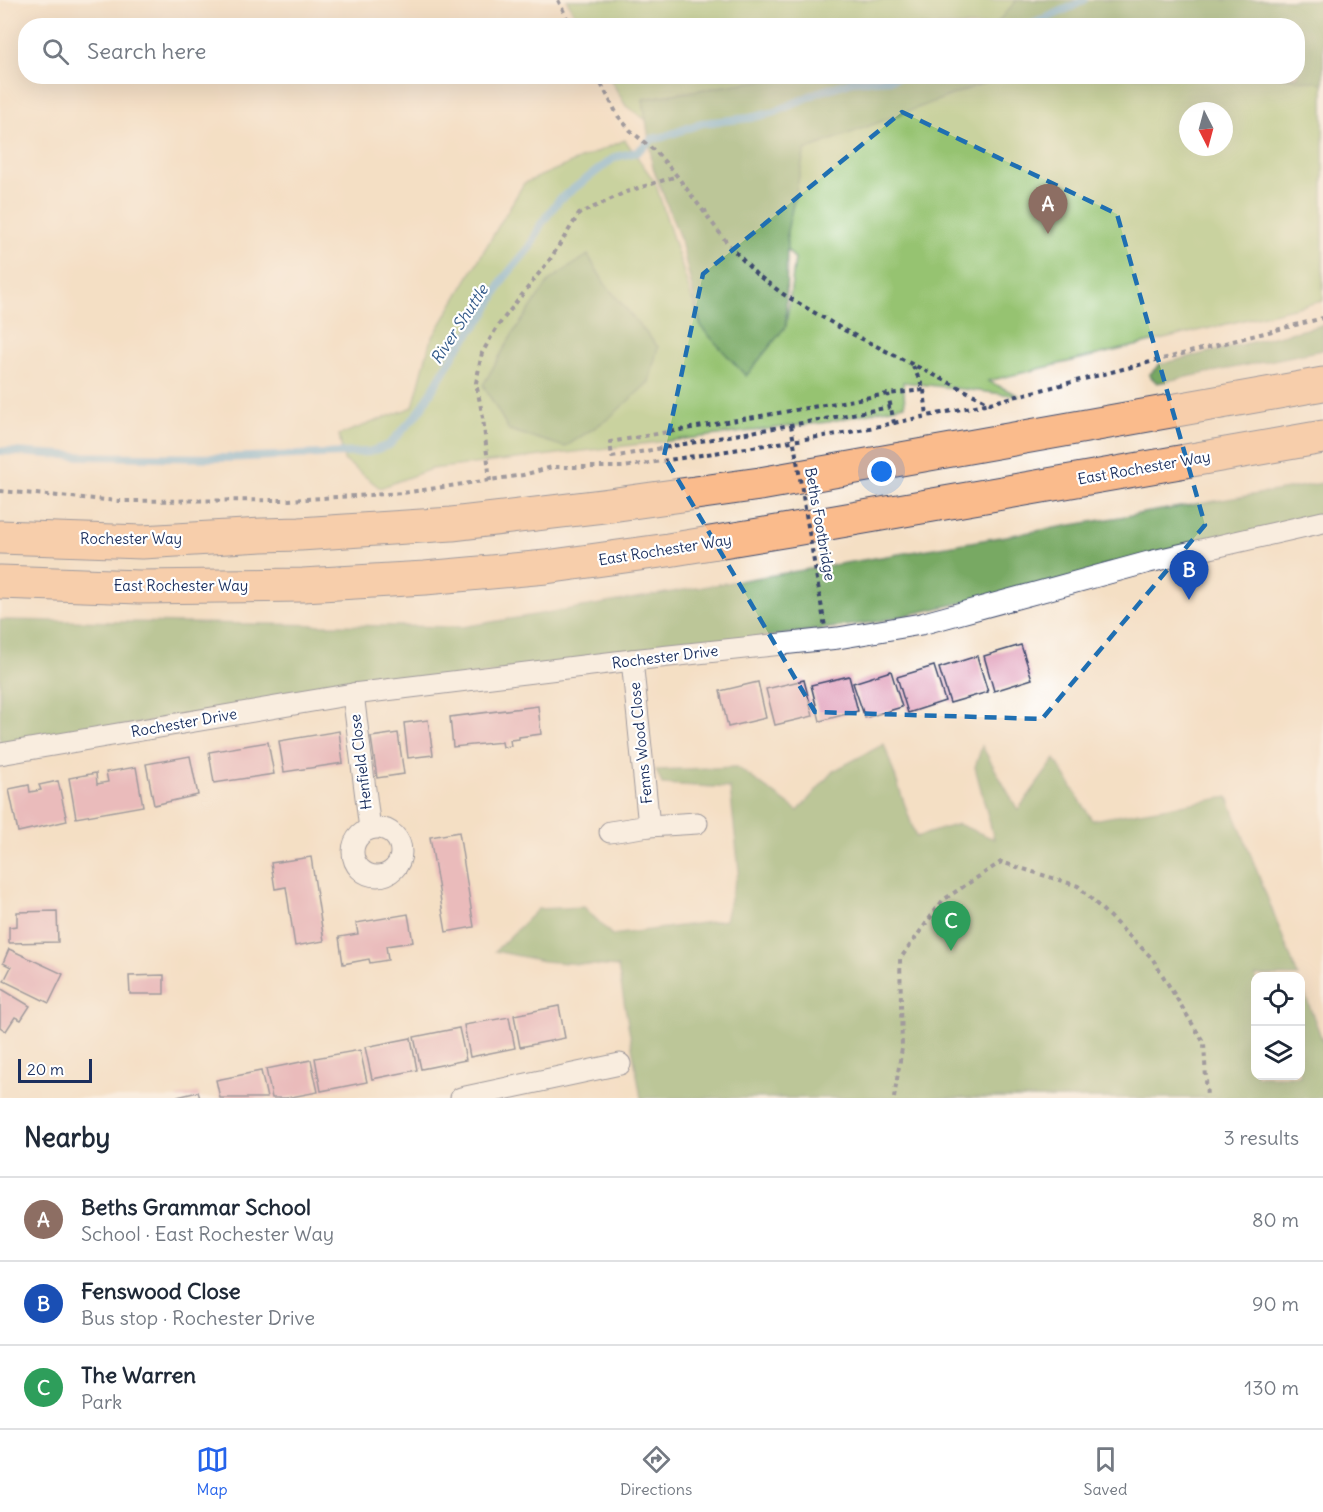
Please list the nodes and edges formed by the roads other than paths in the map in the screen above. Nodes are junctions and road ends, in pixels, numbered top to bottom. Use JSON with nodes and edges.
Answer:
{"nodes":[{"id":1,"x":1323,"y":384,"type":"edge"},
{"id":2,"x":1323,"y":437,"type":"edge"},
{"id":3,"x":0,"y":515,"type":"edge"},
{"id":4,"x":1323,"y":522,"type":"edge"},
{"id":5,"x":262,"y":535,"type":"junction"},
{"id":6,"x":0,"y":537,"type":"edge"},
{"id":7,"x":0,"y":582,"type":"edge"},
{"id":8,"x":632,"y":660,"type":"junction"},
{"id":9,"x":353,"y":694,"type":"junction"},
{"id":10,"x":0,"y":754,"type":"edge"},
{"id":11,"x":697,"y":823,"type":"dead end"},
{"id":12,"x":650,"y":826,"type":"junction"},
{"id":13,"x":370,"y":829,"type":"dead end"},
{"id":14,"x":610,"y":832,"type":"dead end"},
{"id":15,"x":620,"y":1064,"type":"dead end"},
{"id":16,"x":461,"y":1098,"type":"edge"}],
"edges":[{"from":1,"to":5,"type":"highway"},
{"from":2,"to":7,"type":"highway","name":"East Rochester Way"},
{"from":3,"to":5,"type":"highway"},
{"from":4,"to":8,"type":"street","name":"Rochester Drive"},
{"from":5,"to":6,"type":"highway","name":"Rochester Way"},
{"from":8,"to":9,"type":"street","name":"Rochester Drive"},
{"from":8,"to":12,"type":"street","name":"Fenns Wood Close"},
{"from":9,"to":10,"type":"street","name":"Rochester Drive"},
{"from":9,"to":13,"type":"street","name":"Henfield Close"},
{"from":11,"to":12,"type":"street","name":"Fenns Wood Close"},
{"from":12,"to":14,"type":"street","name":"Fenns Wood Close"},
{"from":15,"to":16,"type":"street"}]}
